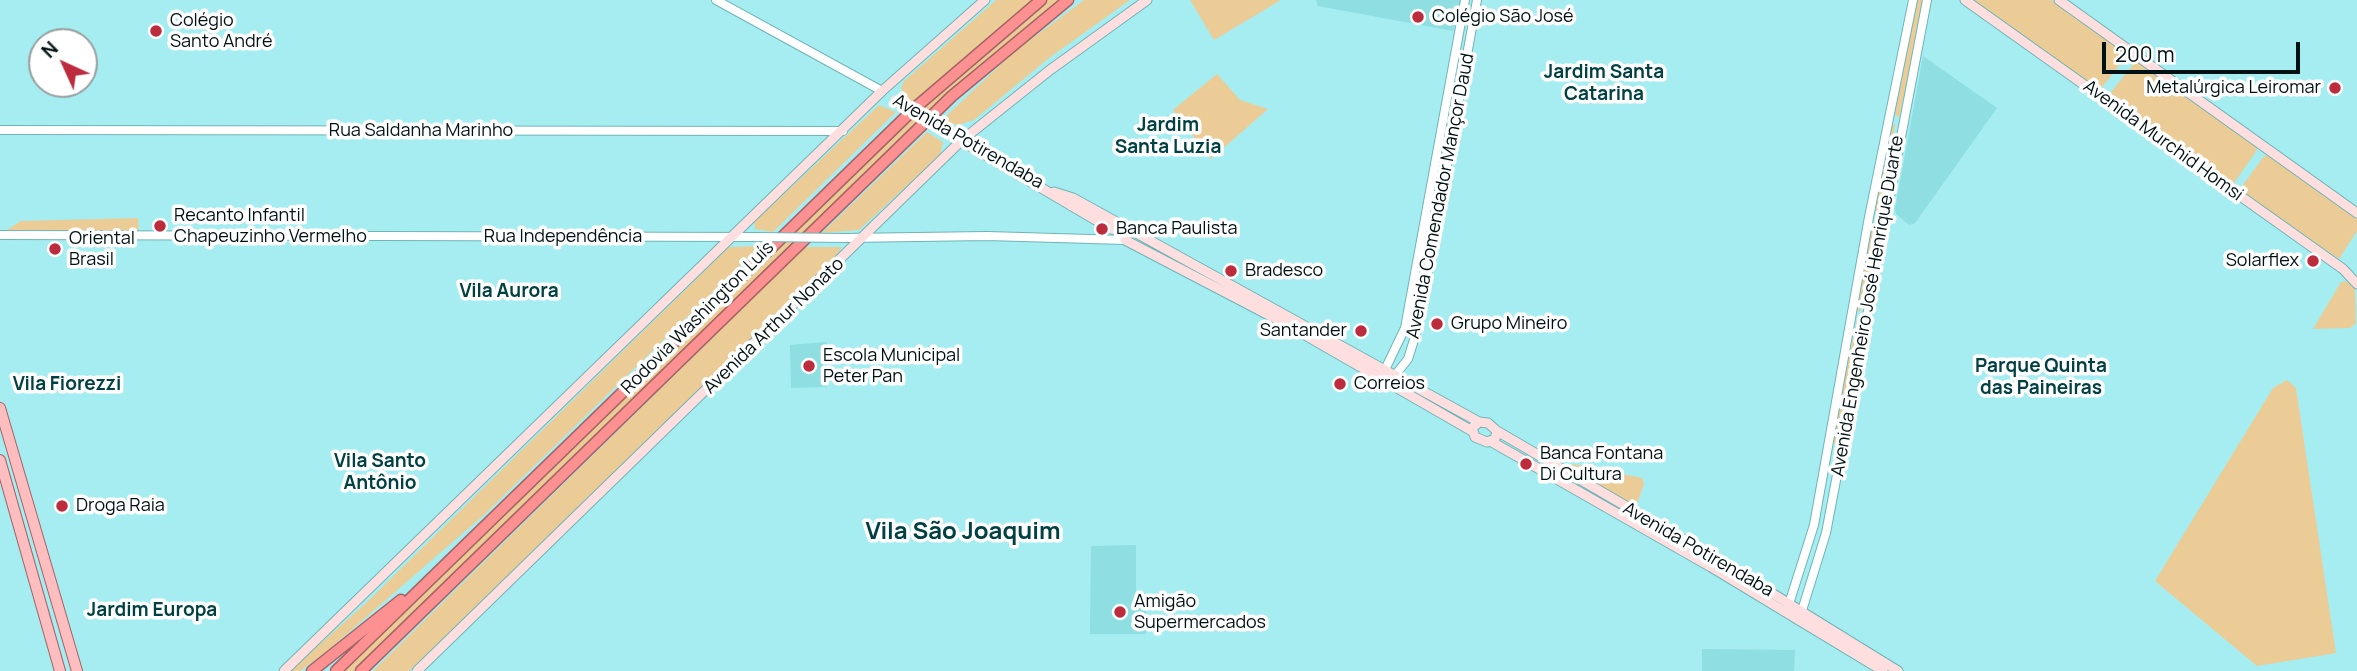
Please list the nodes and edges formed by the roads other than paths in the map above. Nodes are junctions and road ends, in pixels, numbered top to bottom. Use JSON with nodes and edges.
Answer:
{"nodes":[{"id":1,"x":716,"y":0,"type":"edge"},
{"id":2,"x":985,"y":0,"type":"edge"},
{"id":3,"x":1041,"y":0,"type":"edge"},
{"id":4,"x":1068,"y":0,"type":"edge"},
{"id":5,"x":1147,"y":0,"type":"edge"},
{"id":6,"x":1465,"y":0,"type":"edge"},
{"id":7,"x":1477,"y":0,"type":"edge"},
{"id":8,"x":1913,"y":0,"type":"edge"},
{"id":9,"x":1927,"y":0,"type":"edge"},
{"id":10,"x":1965,"y":0,"type":"edge"},
{"id":11,"x":2059,"y":0,"type":"edge"},
{"id":12,"x":882,"y":91,"type":"junction"},
{"id":13,"x":0,"y":130,"type":"edge"},
{"id":14,"x":843,"y":131,"type":"junction"},
{"id":15,"x":961,"y":141,"type":"junction"},
{"id":16,"x":2357,"y":213,"type":"edge"},
{"id":17,"x":0,"y":235,"type":"edge"},
{"id":18,"x":731,"y":237,"type":"junction"},
{"id":19,"x":864,"y":238,"type":"junction"},
{"id":20,"x":1125,"y":240,"type":"joint"},
{"id":21,"x":2357,"y":284,"type":"edge"},
{"id":22,"x":1390,"y":373,"type":"junction"},
{"id":23,"x":1384,"y":382,"type":"junction"},
{"id":24,"x":0,"y":408,"type":"edge"},
{"id":25,"x":1479,"y":422,"type":"junction"},
{"id":26,"x":1472,"y":431,"type":"junction"},
{"id":27,"x":1497,"y":431,"type":"junction"},
{"id":28,"x":1492,"y":442,"type":"junction"},
{"id":29,"x":0,"y":460,"type":"edge"},
{"id":30,"x":1806,"y":551,"type":"junction"},
{"id":31,"x":1819,"y":556,"type":"junction"},
{"id":32,"x":427,"y":584,"type":"junction"},
{"id":33,"x":1788,"y":608,"type":"junction"},
{"id":34,"x":1800,"y":615,"type":"junction"},
{"id":35,"x":1846,"y":642,"type":"junction"},
{"id":36,"x":61,"y":671,"type":"edge"},
{"id":37,"x":77,"y":671,"type":"edge"},
{"id":38,"x":284,"y":671,"type":"edge"},
{"id":39,"x":312,"y":671,"type":"edge"},
{"id":40,"x":336,"y":671,"type":"edge"},
{"id":41,"x":361,"y":671,"type":"edge"},
{"id":42,"x":417,"y":671,"type":"edge"},
{"id":43,"x":1883,"y":671,"type":"edge"},
{"id":44,"x":1898,"y":671,"type":"edge"}],
"edges":[{"from":1,"to":12,"type":"street"},
{"from":2,"to":12,"type":"main road"},
{"from":3,"to":32,"type":"highway","name":"Rodovia Washington Luís"},
{"from":4,"to":41,"type":"highway","name":"Rodovia Washington Luís"},
{"from":5,"to":15,"type":"main road","name":"Avenida Arthur Nonato"},
{"from":6,"to":22,"type":"street","name":"Avenida Comendador Mançor Daud"},
{"from":7,"to":22,"type":"street","name":"Avenida Comendador Mançor Daud"},
{"from":8,"to":30,"type":"street","name":"Avenida Engenheiro José Henrique Duarte"},
{"from":9,"to":31,"type":"street","name":"Avenida Engenheiro José Henrique Duarte"},
{"from":10,"to":21,"type":"main road","name":"Avenida Murchid Homsi"},
{"from":11,"to":16,"type":"main road"},
{"from":12,"to":14,"type":"main road"},
{"from":12,"to":15,"type":"main road","name":"Avenida Potirendaba","bridge":true},
{"from":13,"to":14,"type":"street","name":"Rua Saldanha Marinho"},
{"from":14,"to":18,"type":"main road"},
{"from":15,"to":19,"type":"main road","name":"Avenida Arthur Nonato"},
{"from":15,"to":22,"type":"main road","name":"Avenida Potirendaba"},
{"from":17,"to":18,"type":"street","name":"Rua Independência"},
{"from":18,"to":19,"type":"street","name":"Rua Independência","bridge":true},
{"from":18,"to":38,"type":"main road"},
{"from":19,"to":20,"type":"street","name":"Rua Independência"},
{"from":19,"to":42,"type":"main road","name":"Avenida Arthur Nonato"},
{"from":20,"to":23,"type":"main road"},
{"from":22,"to":23,"type":"street","name":"Avenida Comendador Mançor Daud"},
{"from":22,"to":25,"type":"main road","name":"Avenida Potirendaba"},
{"from":23,"to":26,"type":"main road"},
{"from":24,"to":37,"type":"main road"},
{"from":25,"to":26,"type":"main road"},
{"from":25,"to":27,"type":"main road"},
{"from":26,"to":28,"type":"main road"},
{"from":27,"to":28,"type":"main road"},
{"from":27,"to":33,"type":"main road","name":"Avenida Potirendaba"},
{"from":28,"to":33,"type":"main road","name":"Avenida Potirendaba"},
{"from":29,"to":36,"type":"main road"},
{"from":30,"to":31,"type":"street"},
{"from":30,"to":33,"type":"street","name":"Avenida Engenheiro José Henrique Duarte"},
{"from":31,"to":34,"type":"street","name":"Avenida Engenheiro José Henrique Duarte"},
{"from":32,"to":39,"type":"highway"},
{"from":32,"to":40,"type":"highway","name":"Rodovia Washington Luís"},
{"from":33,"to":34,"type":"main road","name":"Avenida Potirendaba"},
{"from":34,"to":35,"type":"main road","name":"Avenida Potirendaba"},
{"from":35,"to":43,"type":"main road","name":"Avenida Potirendaba"},
{"from":35,"to":44,"type":"main road","name":"Avenida Potirendaba"}]}
